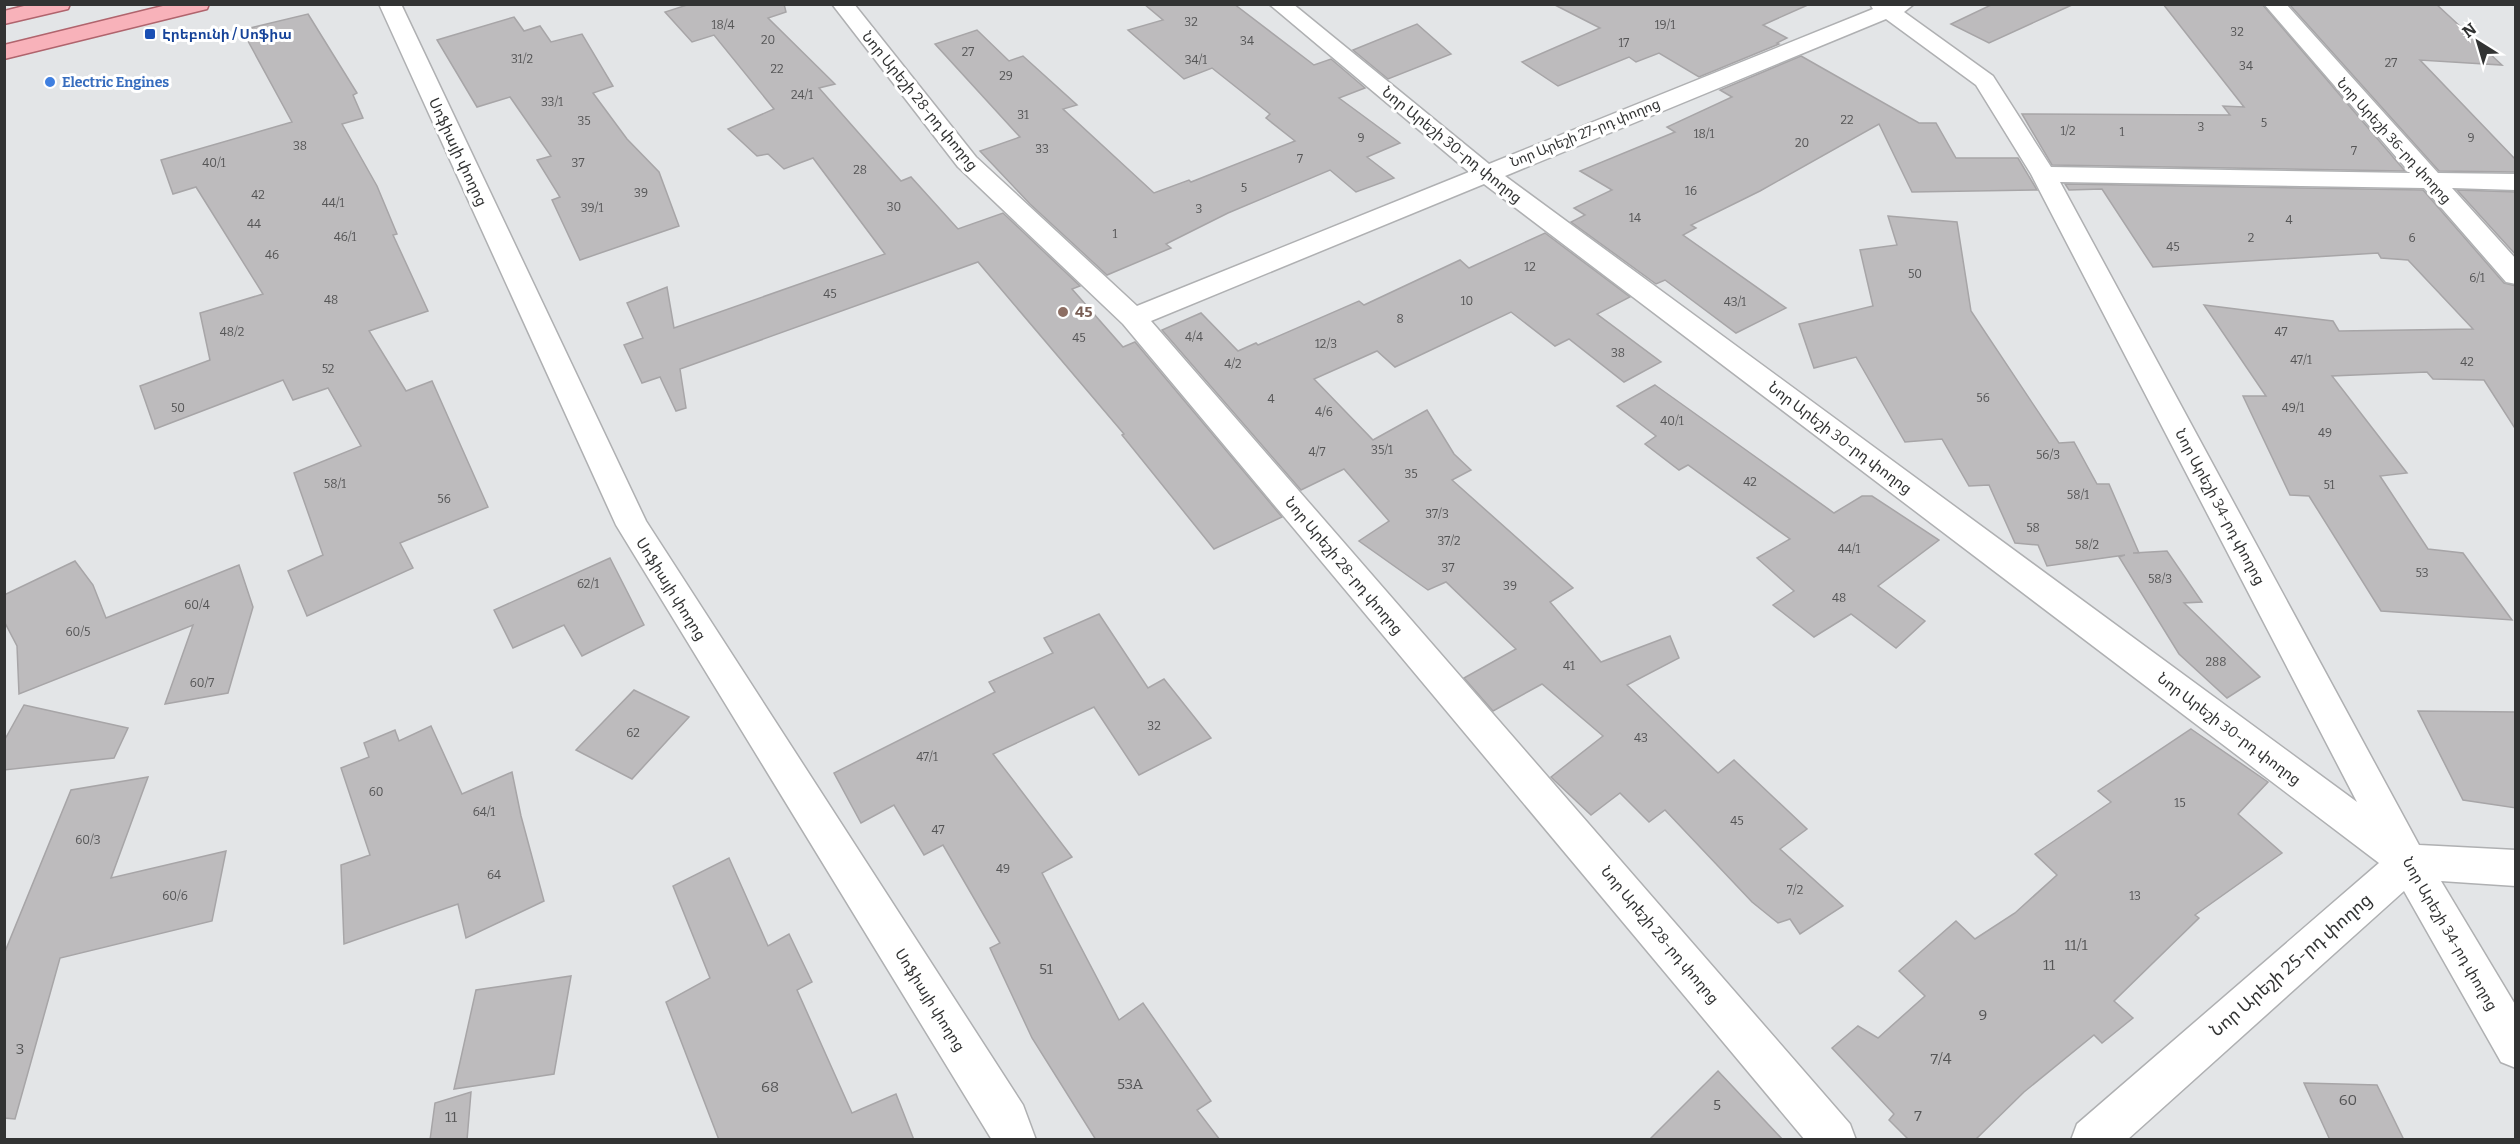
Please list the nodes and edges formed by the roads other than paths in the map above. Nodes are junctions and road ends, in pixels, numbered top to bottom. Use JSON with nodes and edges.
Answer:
{"nodes":[{"id":1,"x":60,"y":4,"type":"edge"},
{"id":2,"x":199,"y":4,"type":"edge"},
{"id":3,"x":390,"y":4,"type":"edge"},
{"id":4,"x":842,"y":4,"type":"edge"},
{"id":5,"x":1279,"y":4,"type":"edge"},
{"id":6,"x":2274,"y":4,"type":"edge"},
{"id":7,"x":1892,"y":6,"type":"edge"},
{"id":8,"x":4,"y":18,"type":"edge"},
{"id":9,"x":4,"y":52,"type":"edge"},
{"id":10,"x":1485,"y":173,"type":"junction"},
{"id":11,"x":2043,"y":174,"type":"junction"},
{"id":12,"x":2428,"y":179,"type":"junction"},
{"id":13,"x":2516,"y":182,"type":"edge"},
{"id":14,"x":2516,"y":276,"type":"edge"},
{"id":15,"x":1133,"y":318,"type":"junction"},
{"id":16,"x":2408,"y":862,"type":"junction"},
{"id":17,"x":2516,"y":868,"type":"edge"},
{"id":18,"x":2516,"y":1047,"type":"edge"},
{"id":19,"x":1014,"y":1140,"type":"edge"},
{"id":20,"x":1834,"y":1140,"type":"edge"},
{"id":21,"x":2093,"y":1140,"type":"edge"}],
"edges":[{"from":1,"to":8,"type":"main road"},
{"from":2,"to":9,"type":"main road"},
{"from":3,"to":19,"type":"street","name":"Սոֆիայի փողոց"},
{"from":4,"to":15,"type":"street","name":"Նոր Արեշի 28-րդ փողոց"},
{"from":5,"to":10,"type":"street","name":"Նոր Արեշի 30-րդ փողոց"},
{"from":6,"to":12,"type":"street","name":"Նոր Արեշի 36-րդ փողոց"},
{"from":7,"to":10,"type":"street","name":"Նոր Արեշի 27-րդ փողոց"},
{"from":7,"to":11,"type":"street","name":"Նոր Արեշի 34-րդ փողոց"},
{"from":10,"to":15,"type":"street","name":"Նոր Արեշի 27-րդ փողոց"},
{"from":10,"to":16,"type":"street","name":"Նոր Արեշի 30-րդ փողոց"},
{"from":11,"to":12,"type":"street"},
{"from":11,"to":16,"type":"street","name":"Նոր Արեշի 34-րդ փողոց"},
{"from":12,"to":13,"type":"street"},
{"from":12,"to":14,"type":"street","name":"Նոր Արեշի 36-րդ փողոց"},
{"from":15,"to":20,"type":"street","name":"Նոր Արեշի 28-րդ փողոց"},
{"from":16,"to":17,"type":"street"},
{"from":16,"to":18,"type":"street","name":"Նոր Արեշի 34-րդ փողոց"},
{"from":16,"to":21,"type":"street","name":"Նոր Արեշի 25-րդ փողոց"}]}
